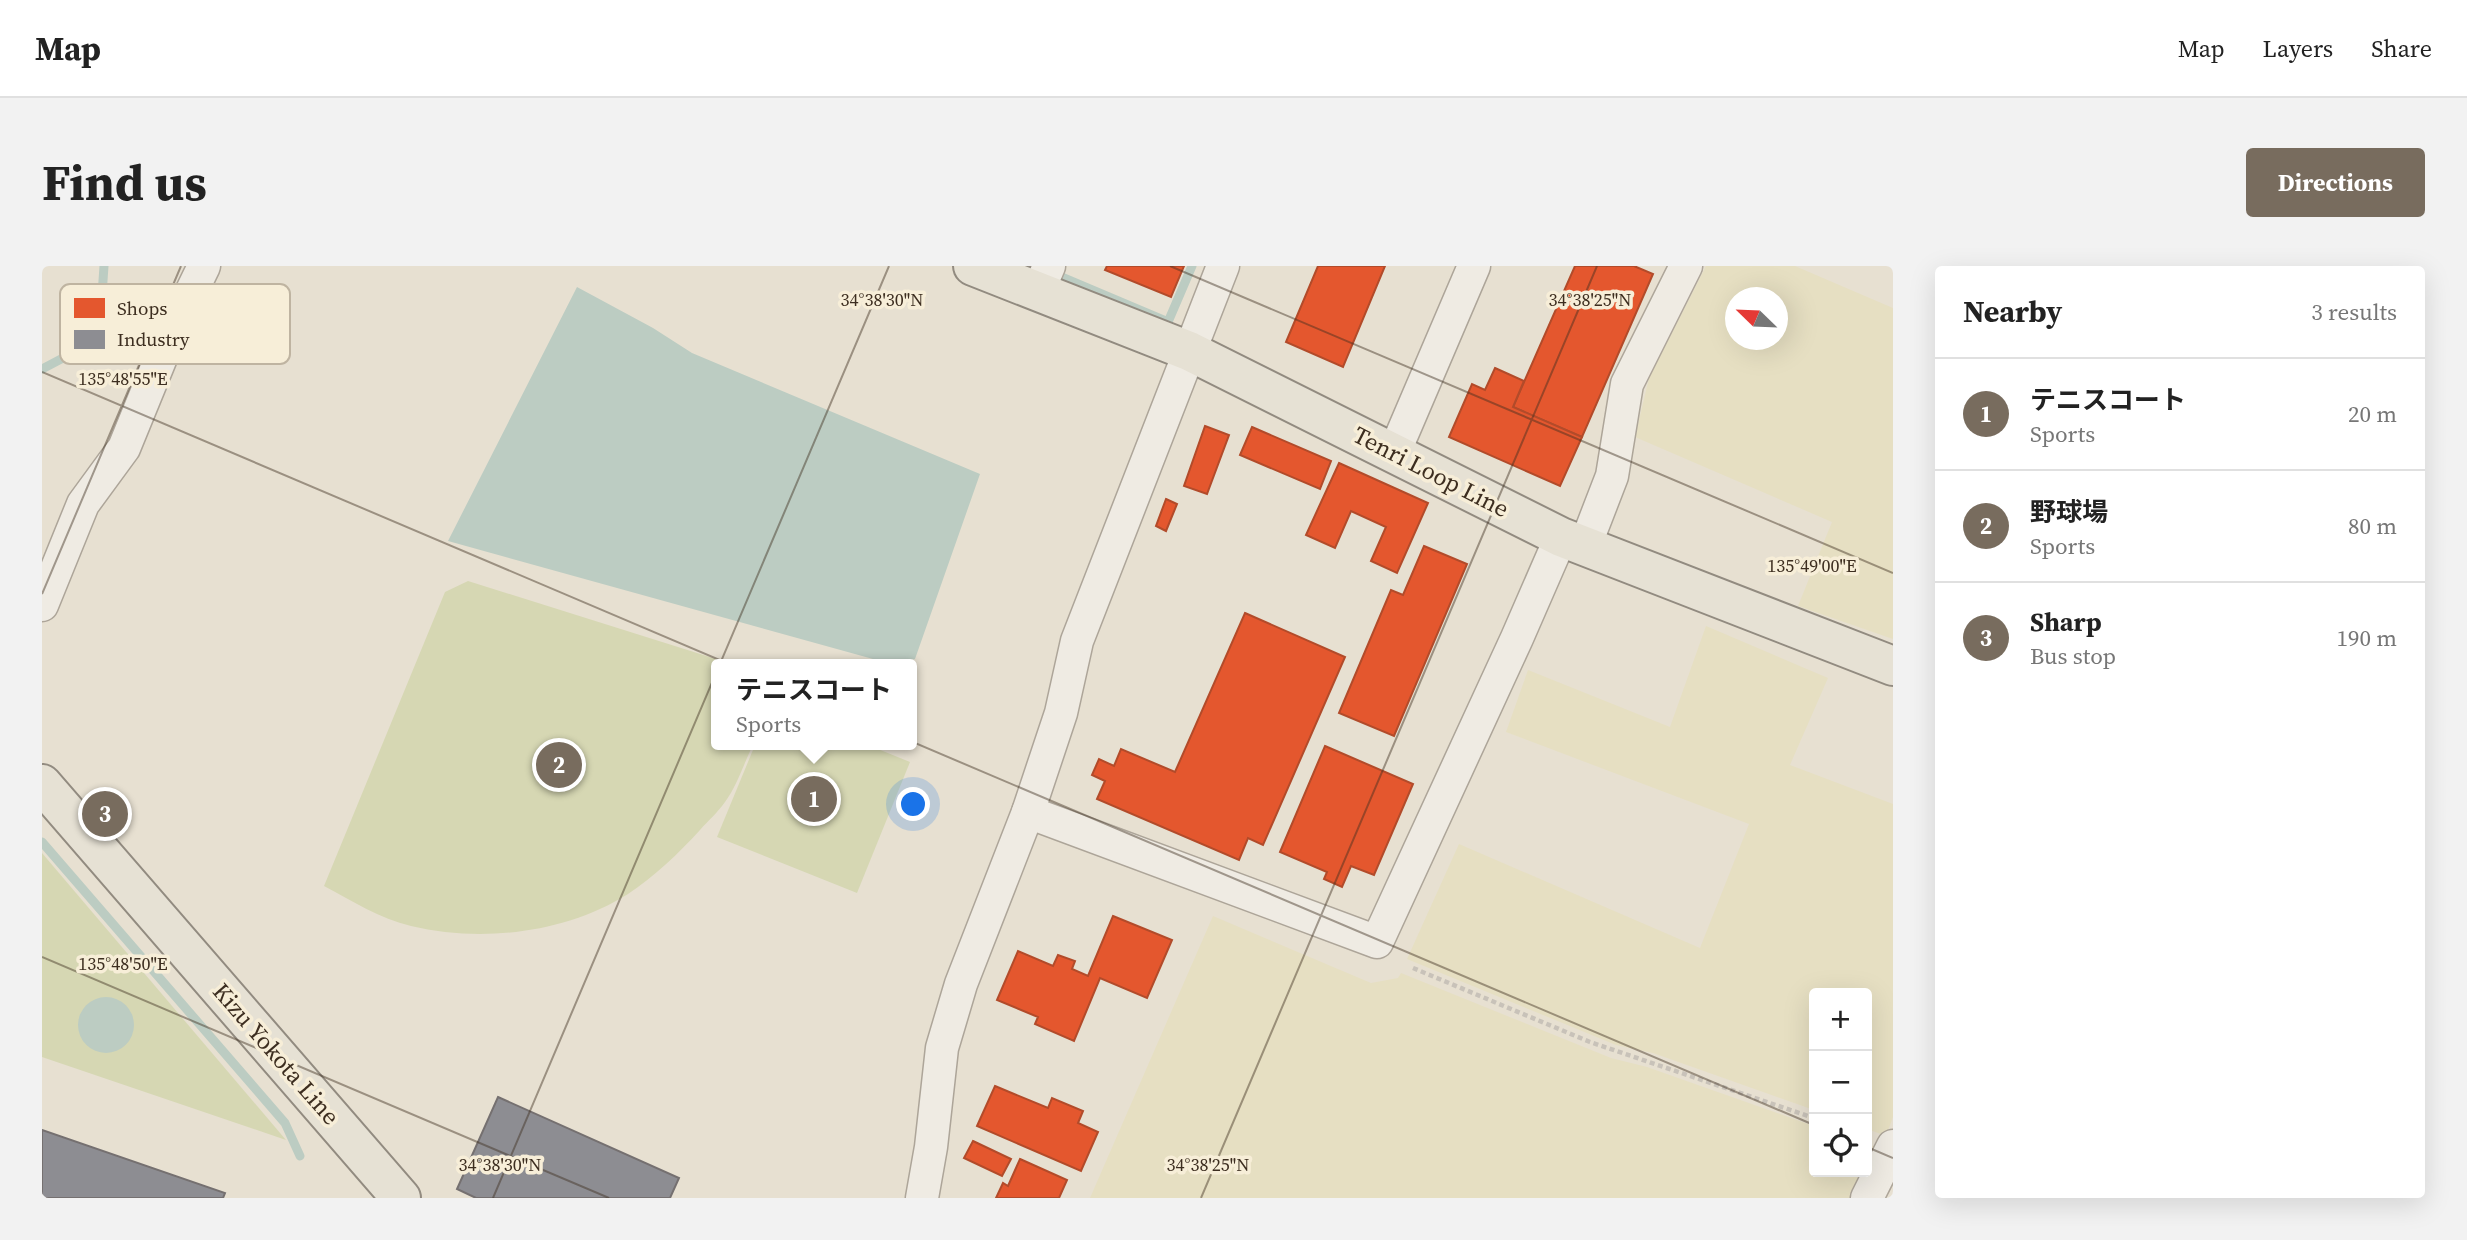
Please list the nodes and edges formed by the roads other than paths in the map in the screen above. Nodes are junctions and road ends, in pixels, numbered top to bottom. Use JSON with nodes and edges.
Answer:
{"nodes":[{"id":1,"x":204,"y":266,"type":"edge"},
{"id":2,"x":974,"y":266,"type":"edge"},
{"id":3,"x":1223,"y":266,"type":"edge"},
{"id":4,"x":1474,"y":266,"type":"edge"},
{"id":5,"x":1686,"y":266,"type":"edge"},
{"id":6,"x":1043,"y":279,"type":"edge"},
{"id":7,"x":195,"y":284,"type":"edge"},
{"id":8,"x":1189,"y":351,"type":"junction"},
{"id":9,"x":158,"y":364,"type":"edge"},
{"id":10,"x":1394,"y":453,"type":"junction"},
{"id":11,"x":1573,"y":542,"type":"junction"},
{"id":12,"x":42,"y":605,"type":"edge"},
{"id":13,"x":1893,"y":666,"type":"edge"},
{"id":14,"x":42,"y":784,"type":"edge"},
{"id":15,"x":1028,"y":812,"type":"junction"},
{"id":16,"x":1893,"y":1146,"type":"edge"},
{"id":17,"x":401,"y":1198,"type":"edge"},
{"id":18,"x":922,"y":1198,"type":"edge"},
{"id":19,"x":1867,"y":1198,"type":"edge"}],
"edges":[{"from":1,"to":7,"type":"street"},
{"from":2,"to":6,"type":"main road","name":"Tenri Loop Line"},
{"from":3,"to":8,"type":"street"},
{"from":4,"to":10,"type":"street"},
{"from":5,"to":11,"type":"street"},
{"from":6,"to":8,"type":"main road","name":"Tenri Loop Line"},
{"from":8,"to":10,"type":"main road","name":"Tenri Loop Line"},
{"from":8,"to":15,"type":"street"},
{"from":9,"to":12,"type":"street"},
{"from":10,"to":11,"type":"main road","name":"Tenri Loop Line"},
{"from":11,"to":13,"type":"main road","name":"Tenri Loop Line"},
{"from":11,"to":15,"type":"street"},
{"from":14,"to":17,"type":"main road","name":"Kizu Yokota Line"},
{"from":15,"to":18,"type":"street"},
{"from":16,"to":19,"type":"street"}]}
